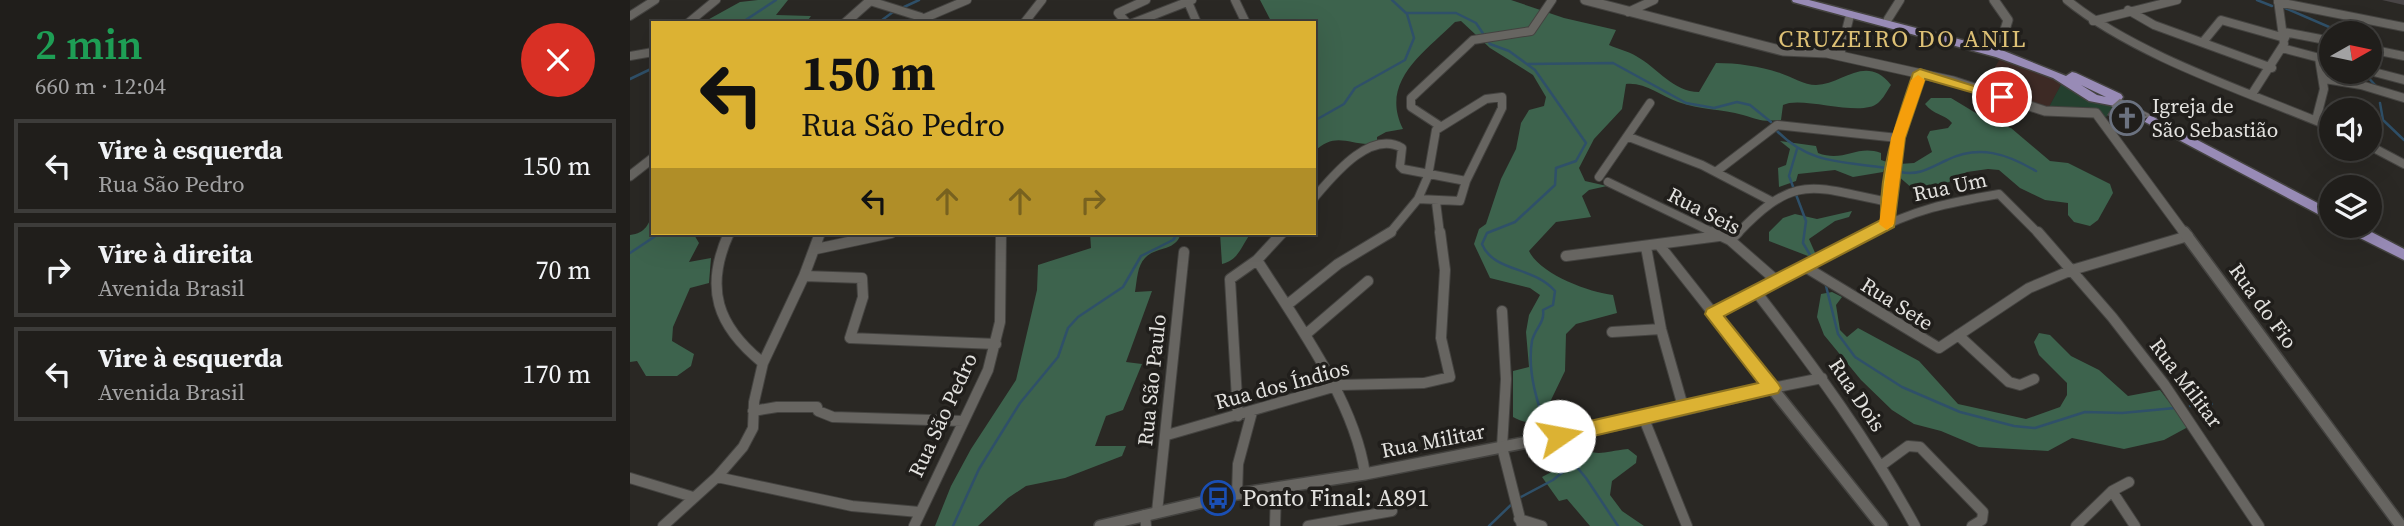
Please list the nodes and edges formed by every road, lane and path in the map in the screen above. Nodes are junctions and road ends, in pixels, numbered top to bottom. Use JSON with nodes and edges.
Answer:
{"nodes":[{"id":1,"x":655,"y":0,"type":"edge"},
{"id":2,"x":716,"y":0,"type":"edge"},
{"id":3,"x":967,"y":0,"type":"edge"},
{"id":4,"x":1042,"y":0,"type":"edge"},
{"id":5,"x":1146,"y":0,"type":"edge"},
{"id":6,"x":1235,"y":0,"type":"edge"},
{"id":7,"x":1552,"y":0,"type":"edge"},
{"id":8,"x":1585,"y":0,"type":"edge"},
{"id":9,"x":1654,"y":0,"type":"edge"},
{"id":10,"x":1797,"y":0,"type":"edge"},
{"id":11,"x":1809,"y":0,"type":"edge"},
{"id":12,"x":1900,"y":0,"type":"edge"},
{"id":13,"x":1994,"y":0,"type":"edge"},
{"id":14,"x":2067,"y":0,"type":"edge"},
{"id":15,"x":2178,"y":0,"type":"edge"},
{"id":16,"x":1190,"y":1,"type":"edge"},
{"id":17,"x":2278,"y":1,"type":"edge"},
{"id":18,"x":865,"y":3,"type":"edge"},
{"id":19,"x":2128,"y":10,"type":"junction"},
{"id":20,"x":1628,"y":12,"type":"junction"},
{"id":21,"x":1850,"y":15,"type":"junction"},
{"id":22,"x":630,"y":16,"type":"edge"},
{"id":23,"x":921,"y":17,"type":"junction"},
{"id":24,"x":1888,"y":19,"type":"junction"},
{"id":25,"x":1148,"y":20,"type":"edge"},
{"id":26,"x":690,"y":21,"type":"edge"},
{"id":27,"x":847,"y":21,"type":"edge"},
{"id":28,"x":916,"y":21,"type":"edge"},
{"id":29,"x":1026,"y":21,"type":"edge"},
{"id":30,"x":1125,"y":21,"type":"edge"},
{"id":31,"x":1196,"y":21,"type":"edge"},
{"id":32,"x":1245,"y":21,"type":"edge"},
{"id":33,"x":2093,"y":21,"type":"junction"},
{"id":34,"x":2404,"y":27,"type":"edge"},
{"id":35,"x":2284,"y":35,"type":"junction"},
{"id":36,"x":1484,"y":37,"type":"joint"},
{"id":37,"x":2319,"y":39,"type":"edge"},
{"id":38,"x":2203,"y":41,"type":"junction"},
{"id":39,"x":651,"y":45,"type":"edge"},
{"id":40,"x":2282,"y":48,"type":"junction"},
{"id":41,"x":1998,"y":49,"type":"junction"},
{"id":42,"x":2382,"y":51,"type":"edge"},
{"id":43,"x":651,"y":52,"type":"edge"},
{"id":44,"x":1840,"y":55,"type":"junction"},
{"id":45,"x":632,"y":56,"type":"edge"},
{"id":46,"x":2404,"y":56,"type":"edge"},
{"id":47,"x":2319,"y":58,"type":"edge"},
{"id":48,"x":2272,"y":68,"type":"junction"},
{"id":49,"x":1920,"y":73,"type":"junction"},
{"id":50,"x":2382,"y":74,"type":"edge"},
{"id":51,"x":2404,"y":80,"type":"edge"},
{"id":52,"x":2325,"y":84,"type":"edge"},
{"id":53,"x":2355,"y":84,"type":"edge"},
{"id":54,"x":2252,"y":94,"type":"junction"},
{"id":55,"x":2096,"y":97,"type":"junction"},
{"id":56,"x":2404,"y":98,"type":"edge"},
{"id":57,"x":1650,"y":103,"type":"dead end"},
{"id":58,"x":2316,"y":120,"type":"junction"},
{"id":59,"x":2319,"y":121,"type":"edge"},
{"id":60,"x":1440,"y":126,"type":"junction"},
{"id":61,"x":1629,"y":137,"type":"junction"},
{"id":62,"x":1898,"y":138,"type":"junction"},
{"id":63,"x":1402,"y":148,"type":"joint"},
{"id":64,"x":2382,"y":152,"type":"edge"},
{"id":65,"x":651,"y":157,"type":"edge"},
{"id":66,"x":2404,"y":164,"type":"edge"},
{"id":67,"x":1717,"y":171,"type":"junction"},
{"id":68,"x":630,"y":172,"type":"edge"},
{"id":69,"x":1428,"y":176,"type":"junction"},
{"id":70,"x":1599,"y":177,"type":"dead end"},
{"id":71,"x":1466,"y":181,"type":"junction"},
{"id":72,"x":1608,"y":181,"type":"dead end"},
{"id":73,"x":1316,"y":196,"type":"edge"},
{"id":74,"x":1418,"y":199,"type":"junction"},
{"id":75,"x":1771,"y":201,"type":"junction"},
{"id":76,"x":1436,"y":202,"type":"junction"},
{"id":77,"x":1888,"y":202,"type":"junction"},
{"id":78,"x":2319,"y":204,"type":"edge"},
{"id":79,"x":2319,"y":210,"type":"edge"},
{"id":80,"x":1889,"y":223,"type":"junction"},
{"id":81,"x":728,"y":235,"type":"edge"},
{"id":82,"x":820,"y":235,"type":"edge"},
{"id":83,"x":882,"y":235,"type":"edge"},
{"id":84,"x":1001,"y":235,"type":"edge"},
{"id":85,"x":1280,"y":235,"type":"edge"},
{"id":86,"x":1720,"y":236,"type":"junction"},
{"id":87,"x":2188,"y":236,"type":"junction"},
{"id":88,"x":2372,"y":238,"type":"edge"},
{"id":89,"x":2382,"y":238,"type":"edge"},
{"id":90,"x":1730,"y":240,"type":"junction"},
{"id":91,"x":1660,"y":246,"type":"junction"},
{"id":92,"x":1646,"y":247,"type":"junction"},
{"id":93,"x":816,"y":249,"type":"junction"},
{"id":94,"x":2404,"y":249,"type":"edge"},
{"id":95,"x":1184,"y":252,"type":"dead end"},
{"id":96,"x":2404,"y":255,"type":"edge"},
{"id":97,"x":1566,"y":256,"type":"dead end"},
{"id":98,"x":1257,"y":260,"type":"junction"},
{"id":99,"x":1807,"y":268,"type":"junction"},
{"id":100,"x":2072,"y":271,"type":"junction"},
{"id":101,"x":804,"y":276,"type":"junction"},
{"id":102,"x":1368,"y":281,"type":"dead end"},
{"id":103,"x":1778,"y":282,"type":"junction"},
{"id":104,"x":1757,"y":293,"type":"junction"},
{"id":105,"x":1287,"y":305,"type":"junction"},
{"id":106,"x":1503,"y":311,"type":"dead end"},
{"id":107,"x":1713,"y":314,"type":"junction"},
{"id":108,"x":1661,"y":329,"type":"junction"},
{"id":109,"x":1612,"y":332,"type":"dead end"},
{"id":110,"x":1305,"y":335,"type":"junction"},
{"id":111,"x":1958,"y":335,"type":"junction"},
{"id":112,"x":996,"y":344,"type":"junction"},
{"id":113,"x":763,"y":363,"type":"junction"},
{"id":114,"x":1822,"y":378,"type":"junction"},
{"id":115,"x":2034,"y":379,"type":"dead end"},
{"id":116,"x":1333,"y":387,"type":"junction"},
{"id":117,"x":1772,"y":388,"type":"junction"},
{"id":118,"x":1684,"y":410,"type":"junction"},
{"id":119,"x":753,"y":411,"type":"junction"},
{"id":120,"x":1252,"y":412,"type":"junction"},
{"id":121,"x":1238,"y":416,"type":"junction"},
{"id":122,"x":1644,"y":419,"type":"junction"},
{"id":123,"x":962,"y":421,"type":"junction"},
{"id":124,"x":1167,"y":435,"type":"junction"},
{"id":125,"x":1502,"y":447,"type":"junction"},
{"id":126,"x":1882,"y":465,"type":"junction"},
{"id":127,"x":1365,"y":474,"type":"junction"},
{"id":128,"x":717,"y":477,"type":"junction"},
{"id":129,"x":630,"y":478,"type":"edge"},
{"id":130,"x":2129,"y":482,"type":"dead end"},
{"id":131,"x":1276,"y":489,"type":"junction"},
{"id":132,"x":2112,"y":491,"type":"junction"},
{"id":133,"x":1237,"y":494,"type":"junction"},
{"id":134,"x":693,"y":497,"type":"junction"},
{"id":135,"x":1392,"y":511,"type":"dead end"},
{"id":136,"x":919,"y":512,"type":"junction"},
{"id":137,"x":1149,"y":518,"type":"edge"},
{"id":138,"x":1519,"y":518,"type":"edge"},
{"id":139,"x":663,"y":526,"type":"edge"},
{"id":140,"x":914,"y":526,"type":"edge"},
{"id":141,"x":1100,"y":526,"type":"edge"},
{"id":142,"x":1276,"y":526,"type":"edge"},
{"id":143,"x":1308,"y":526,"type":"edge"},
{"id":144,"x":1542,"y":526,"type":"edge"},
{"id":145,"x":1687,"y":526,"type":"edge"},
{"id":146,"x":1882,"y":526,"type":"edge"},
{"id":147,"x":1915,"y":526,"type":"edge"},
{"id":148,"x":1972,"y":526,"type":"edge"},
{"id":149,"x":2076,"y":526,"type":"edge"},
{"id":150,"x":2135,"y":526,"type":"edge"},
{"id":151,"x":2259,"y":526,"type":"edge"},
{"id":152,"x":2401,"y":526,"type":"edge"}],
"edges":[{"from":1,"to":22,"type":"street"},
{"from":2,"to":26,"type":"street"},
{"from":3,"to":23,"type":"street"},
{"from":4,"to":29,"type":"street"},
{"from":5,"to":30,"type":"street"},
{"from":6,"to":32,"type":"street"},
{"from":7,"to":36,"type":"street"},
{"from":8,"to":20,"type":"street"},
{"from":9,"to":20,"type":"street"},
{"from":10,"to":21,"type":"main road"},
{"from":11,"to":24,"type":"main road"},
{"from":12,"to":24,"type":"street"},
{"from":13,"to":41,"type":"street"},
{"from":14,"to":33,"type":"street"},
{"from":15,"to":19,"type":"street"},
{"from":16,"to":25,"type":"street"},
{"from":16,"to":31,"type":"street"},
{"from":17,"to":34,"type":"street"},
{"from":17,"to":35,"type":"street"},
{"from":18,"to":23,"type":"street"},
{"from":18,"to":27,"type":"street"},
{"from":19,"to":33,"type":"street"},
{"from":19,"to":38,"type":"street"},
{"from":20,"to":44,"type":"street"},
{"from":21,"to":44,"type":"street"},
{"from":21,"to":55,"type":"main road"},
{"from":23,"to":28,"type":"street"},
{"from":24,"to":41,"type":"main road"},
{"from":33,"to":54,"type":"street"},
{"from":35,"to":37,"type":"street"},
{"from":35,"to":38,"type":"street"},
{"from":35,"to":40,"type":"street"},
{"from":36,"to":60,"type":"street"},
{"from":38,"to":48,"type":"street"},
{"from":39,"to":45,"type":"street"},
{"from":40,"to":47,"type":"street"},
{"from":40,"to":48,"type":"street"},
{"from":41,"to":55,"type":"main road"},
{"from":42,"to":46,"type":"street"},
{"from":43,"to":45,"type":"street"},
{"from":44,"to":49,"type":"street"},
{"from":48,"to":54,"type":"street"},
{"from":49,"to":55,"type":"street"},
{"from":49,"to":62,"type":"street"},
{"from":50,"to":51,"type":"street"},
{"from":52,"to":58,"type":"street"},
{"from":53,"to":56,"type":"street"},
{"from":54,"to":58,"type":"street"},
{"from":55,"to":78,"type":"main road"},
{"from":55,"to":79,"type":"main road"},
{"from":55,"to":87,"type":"street","name":"Rua do Fio"},
{"from":57,"to":61,"type":"street"},
{"from":58,"to":59,"type":"street"},
{"from":60,"to":69,"type":"street"},
{"from":60,"to":71,"type":"street"},
{"from":61,"to":67,"type":"street"},
{"from":61,"to":70,"type":"street"},
{"from":62,"to":67,"type":"street"},
{"from":62,"to":77,"type":"street"},
{"from":63,"to":69,"type":"street"},
{"from":63,"to":73,"type":"street"},
{"from":64,"to":66,"type":"street"},
{"from":65,"to":68,"type":"street"},
{"from":67,"to":75,"type":"street"},
{"from":69,"to":71,"type":"street"},
{"from":69,"to":74,"type":"street"},
{"from":71,"to":76,"type":"street"},
{"from":72,"to":86,"type":"street","name":"Rua Seis"},
{"from":74,"to":76,"type":"street"},
{"from":74,"to":105,"type":"street"},
{"from":75,"to":77,"type":"street"},
{"from":75,"to":90,"type":"street"},
{"from":76,"to":116,"type":"street","name":"Rua dos Índios"},
{"from":77,"to":80,"type":"street"},
{"from":80,"to":99,"type":"street"},
{"from":80,"to":100,"type":"street","name":"Rua Um"},
{"from":81,"to":113,"type":"street"},
{"from":82,"to":93,"type":"street"},
{"from":83,"to":93,"type":"street"},
{"from":84,"to":112,"type":"street","name":"Rua São Pedro"},
{"from":85,"to":98,"type":"street"},
{"from":86,"to":90,"type":"street","name":"Rua Seis"},
{"from":86,"to":91,"type":"street"},
{"from":87,"to":100,"type":"street"},
{"from":87,"to":152,"type":"street","name":"Rua do Fio"},
{"from":88,"to":96,"type":"main road"},
{"from":89,"to":94,"type":"main road"},
{"from":90,"to":103,"type":"street","name":"Rua Seis"},
{"from":91,"to":92,"type":"street"},
{"from":91,"to":107,"type":"street"},
{"from":92,"to":97,"type":"street"},
{"from":92,"to":108,"type":"street"},
{"from":93,"to":101,"type":"street"},
{"from":95,"to":124,"type":"street","name":"Rua São Paulo"},
{"from":98,"to":105,"type":"street"},
{"from":98,"to":121,"type":"street"},
{"from":99,"to":103,"type":"street"},
{"from":99,"to":111,"type":"street","name":"Rua Sete"},
{"from":100,"to":111,"type":"street"},
{"from":100,"to":151,"type":"street","name":"Rua Militar"},
{"from":101,"to":112,"type":"street"},
{"from":101,"to":113,"type":"street"},
{"from":102,"to":110,"type":"street"},
{"from":103,"to":104,"type":"street"},
{"from":104,"to":107,"type":"street"},
{"from":104,"to":114,"type":"street","name":"Rua Dois"},
{"from":105,"to":110,"type":"street"},
{"from":106,"to":125,"type":"street"},
{"from":107,"to":117,"type":"street"},
{"from":108,"to":109,"type":"street"},
{"from":108,"to":118,"type":"street"},
{"from":110,"to":116,"type":"street"},
{"from":111,"to":115,"type":"street"},
{"from":112,"to":123,"type":"street","name":"Rua São Pedro"},
{"from":113,"to":119,"type":"street"},
{"from":114,"to":117,"type":"street"},
{"from":114,"to":126,"type":"street","name":"Rua Dois"},
{"from":116,"to":120,"type":"street","name":"Rua dos Índios"},
{"from":116,"to":127,"type":"street"},
{"from":117,"to":118,"type":"street","name":"Rua Militar"},
{"from":117,"to":146,"type":"street"},
{"from":118,"to":122,"type":"street","name":"Rua Militar"},
{"from":119,"to":123,"type":"street"},
{"from":119,"to":128,"type":"street"},
{"from":120,"to":121,"type":"street","name":"Rua dos Índios"},
{"from":120,"to":133,"type":"street"},
{"from":121,"to":124,"type":"street","name":"Rua dos Índios"},
{"from":122,"to":125,"type":"street","name":"Rua Militar"},
{"from":122,"to":145,"type":"street"},
{"from":123,"to":136,"type":"street","name":"Rua São Pedro"},
{"from":124,"to":137,"type":"street","name":"Rua São Paulo"},
{"from":125,"to":127,"type":"street","name":"Rua Militar"},
{"from":125,"to":138,"type":"street"},
{"from":126,"to":147,"type":"street","name":"Rua Dois"},
{"from":126,"to":148,"type":"street"},
{"from":127,"to":131,"type":"street","name":"Rua Militar"},
{"from":128,"to":134,"type":"street"},
{"from":128,"to":136,"type":"street"},
{"from":129,"to":134,"type":"street"},
{"from":130,"to":132,"type":"street"},
{"from":131,"to":133,"type":"street","name":"Rua Militar"},
{"from":131,"to":142,"type":"street"},
{"from":132,"to":149,"type":"street"},
{"from":132,"to":150,"type":"street"},
{"from":133,"to":137,"type":"street","name":"Rua Militar"},
{"from":134,"to":139,"type":"street"},
{"from":135,"to":143,"type":"street"},
{"from":136,"to":140,"type":"street","name":"Rua São Pedro"},
{"from":137,"to":141,"type":"street","name":"Rua Militar"},
{"from":138,"to":144,"type":"street"}]}
